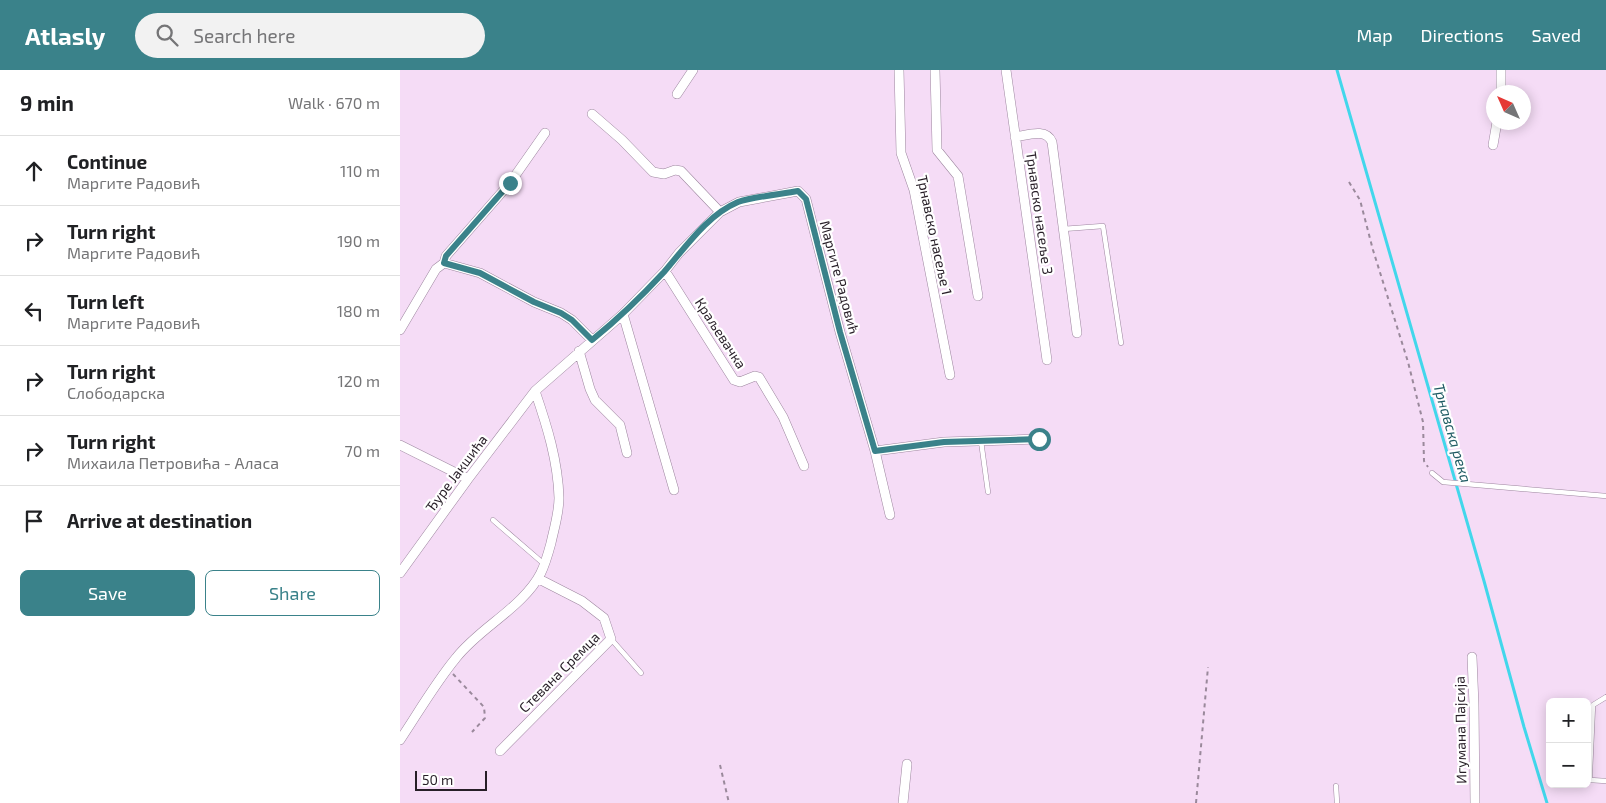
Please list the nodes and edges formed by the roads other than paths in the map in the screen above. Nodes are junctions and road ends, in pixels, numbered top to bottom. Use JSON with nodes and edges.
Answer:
{"nodes":[{"id":1,"x":693,"y":70,"type":"edge"},
{"id":2,"x":899,"y":70,"type":"edge"},
{"id":3,"x":935,"y":70,"type":"edge"},
{"id":4,"x":1006,"y":70,"type":"edge"},
{"id":5,"x":1501,"y":70,"type":"edge"},
{"id":6,"x":1501,"y":85,"type":"edge"},
{"id":7,"x":678,"y":94,"type":"dead end"},
{"id":8,"x":592,"y":114,"type":"dead end"},
{"id":9,"x":1496,"y":130,"type":"edge"},
{"id":10,"x":545,"y":133,"type":"dead end"},
{"id":11,"x":1015,"y":137,"type":"junction"},
{"id":12,"x":1493,"y":145,"type":"dead end"},
{"id":13,"x":720,"y":212,"type":"junction"},
{"id":14,"x":1063,"y":229,"type":"junction"},
{"id":15,"x":444,"y":263,"type":"junction"},
{"id":16,"x":665,"y":271,"type":"junction"},
{"id":17,"x":978,"y":296,"type":"dead end"},
{"id":18,"x":623,"y":314,"type":"junction"},
{"id":19,"x":400,"y":330,"type":"edge"},
{"id":20,"x":1077,"y":333,"type":"dead end"},
{"id":21,"x":592,"y":340,"type":"junction"},
{"id":22,"x":1121,"y":343,"type":"dead end"},
{"id":23,"x":579,"y":351,"type":"junction"},
{"id":24,"x":1047,"y":360,"type":"dead end"},
{"id":25,"x":950,"y":375,"type":"dead end"},
{"id":26,"x":535,"y":391,"type":"junction"},
{"id":27,"x":1039,"y":439,"type":"dead end"},
{"id":28,"x":981,"y":441,"type":"junction"},
{"id":29,"x":400,"y":445,"type":"edge"},
{"id":30,"x":875,"y":451,"type":"junction"},
{"id":31,"x":627,"y":453,"type":"dead end"},
{"id":32,"x":804,"y":466,"type":"dead end"},
{"id":33,"x":1432,"y":473,"type":"road end"},
{"id":34,"x":468,"y":479,"type":"junction"},
{"id":35,"x":674,"y":490,"type":"dead end"},
{"id":36,"x":988,"y":492,"type":"dead end"},
{"id":37,"x":1606,"y":496,"type":"edge"},
{"id":38,"x":890,"y":515,"type":"dead end"},
{"id":39,"x":493,"y":520,"type":"dead end"},
{"id":40,"x":545,"y":564,"type":"junction"},
{"id":41,"x":400,"y":573,"type":"edge"},
{"id":42,"x":539,"y":579,"type":"junction"},
{"id":43,"x":611,"y":639,"type":"junction"},
{"id":44,"x":1472,"y":657,"type":"dead end"},
{"id":45,"x":641,"y":673,"type":"dead end"},
{"id":46,"x":1606,"y":697,"type":"edge"},
{"id":47,"x":400,"y":740,"type":"edge"},
{"id":48,"x":500,"y":751,"type":"dead end"},
{"id":49,"x":907,"y":764,"type":"dead end"},
{"id":50,"x":1606,"y":780,"type":"edge"},
{"id":51,"x":1336,"y":786,"type":"dead end"},
{"id":52,"x":903,"y":803,"type":"edge"},
{"id":53,"x":1337,"y":803,"type":"edge"},
{"id":54,"x":1475,"y":803,"type":"edge"}],
"edges":[{"from":1,"to":7,"type":"street"},
{"from":2,"to":25,"type":"street","name":"Трнавско насеље 1"},
{"from":3,"to":17,"type":"street"},
{"from":4,"to":11,"type":"street","name":"Трнавско насеље 3"},
{"from":5,"to":6,"type":"street"},
{"from":8,"to":13,"type":"street"},
{"from":9,"to":12,"type":"street"},
{"from":10,"to":15,"type":"street"},
{"from":11,"to":14,"type":"street"},
{"from":11,"to":24,"type":"street","name":"Трнавско насеље 3"},
{"from":13,"to":16,"type":"street","name":"Маргите Радовић"},
{"from":13,"to":30,"type":"street","name":"Маргите Радовић"},
{"from":14,"to":20,"type":"street"},
{"from":14,"to":22,"type":"lane"},
{"from":15,"to":19,"type":"street"},
{"from":15,"to":21,"type":"street"},
{"from":16,"to":18,"type":"street","name":"Маргите Радовић"},
{"from":16,"to":32,"type":"street","name":"Краљевачка"},
{"from":18,"to":21,"type":"street","name":"Маргите Радовић"},
{"from":18,"to":35,"type":"street"},
{"from":21,"to":23,"type":"street","name":"Маргите Радовић"},
{"from":23,"to":26,"type":"street","name":"Маргите Радовић"},
{"from":23,"to":31,"type":"street"},
{"from":26,"to":34,"type":"street","name":"Ђуре Јакшића"},
{"from":26,"to":40,"type":"street"},
{"from":27,"to":28,"type":"street"},
{"from":28,"to":30,"type":"street"},
{"from":28,"to":36,"type":"lane"},
{"from":29,"to":34,"type":"street"},
{"from":30,"to":38,"type":"street","name":"Маргите Радовић"},
{"from":33,"to":37,"type":"lane"},
{"from":34,"to":41,"type":"street","name":"Ђуре Јакшића"},
{"from":39,"to":40,"type":"lane"},
{"from":40,"to":42,"type":"street"},
{"from":42,"to":43,"type":"street","name":"Стевана Сремца"},
{"from":42,"to":47,"type":"street"},
{"from":43,"to":45,"type":"lane"},
{"from":43,"to":48,"type":"street","name":"Стевана Сремца"},
{"from":44,"to":54,"type":"street","name":"Игумана Пајсија"},
{"from":46,"to":50,"type":"lane"},
{"from":49,"to":52,"type":"street"},
{"from":51,"to":53,"type":"lane"}]}
